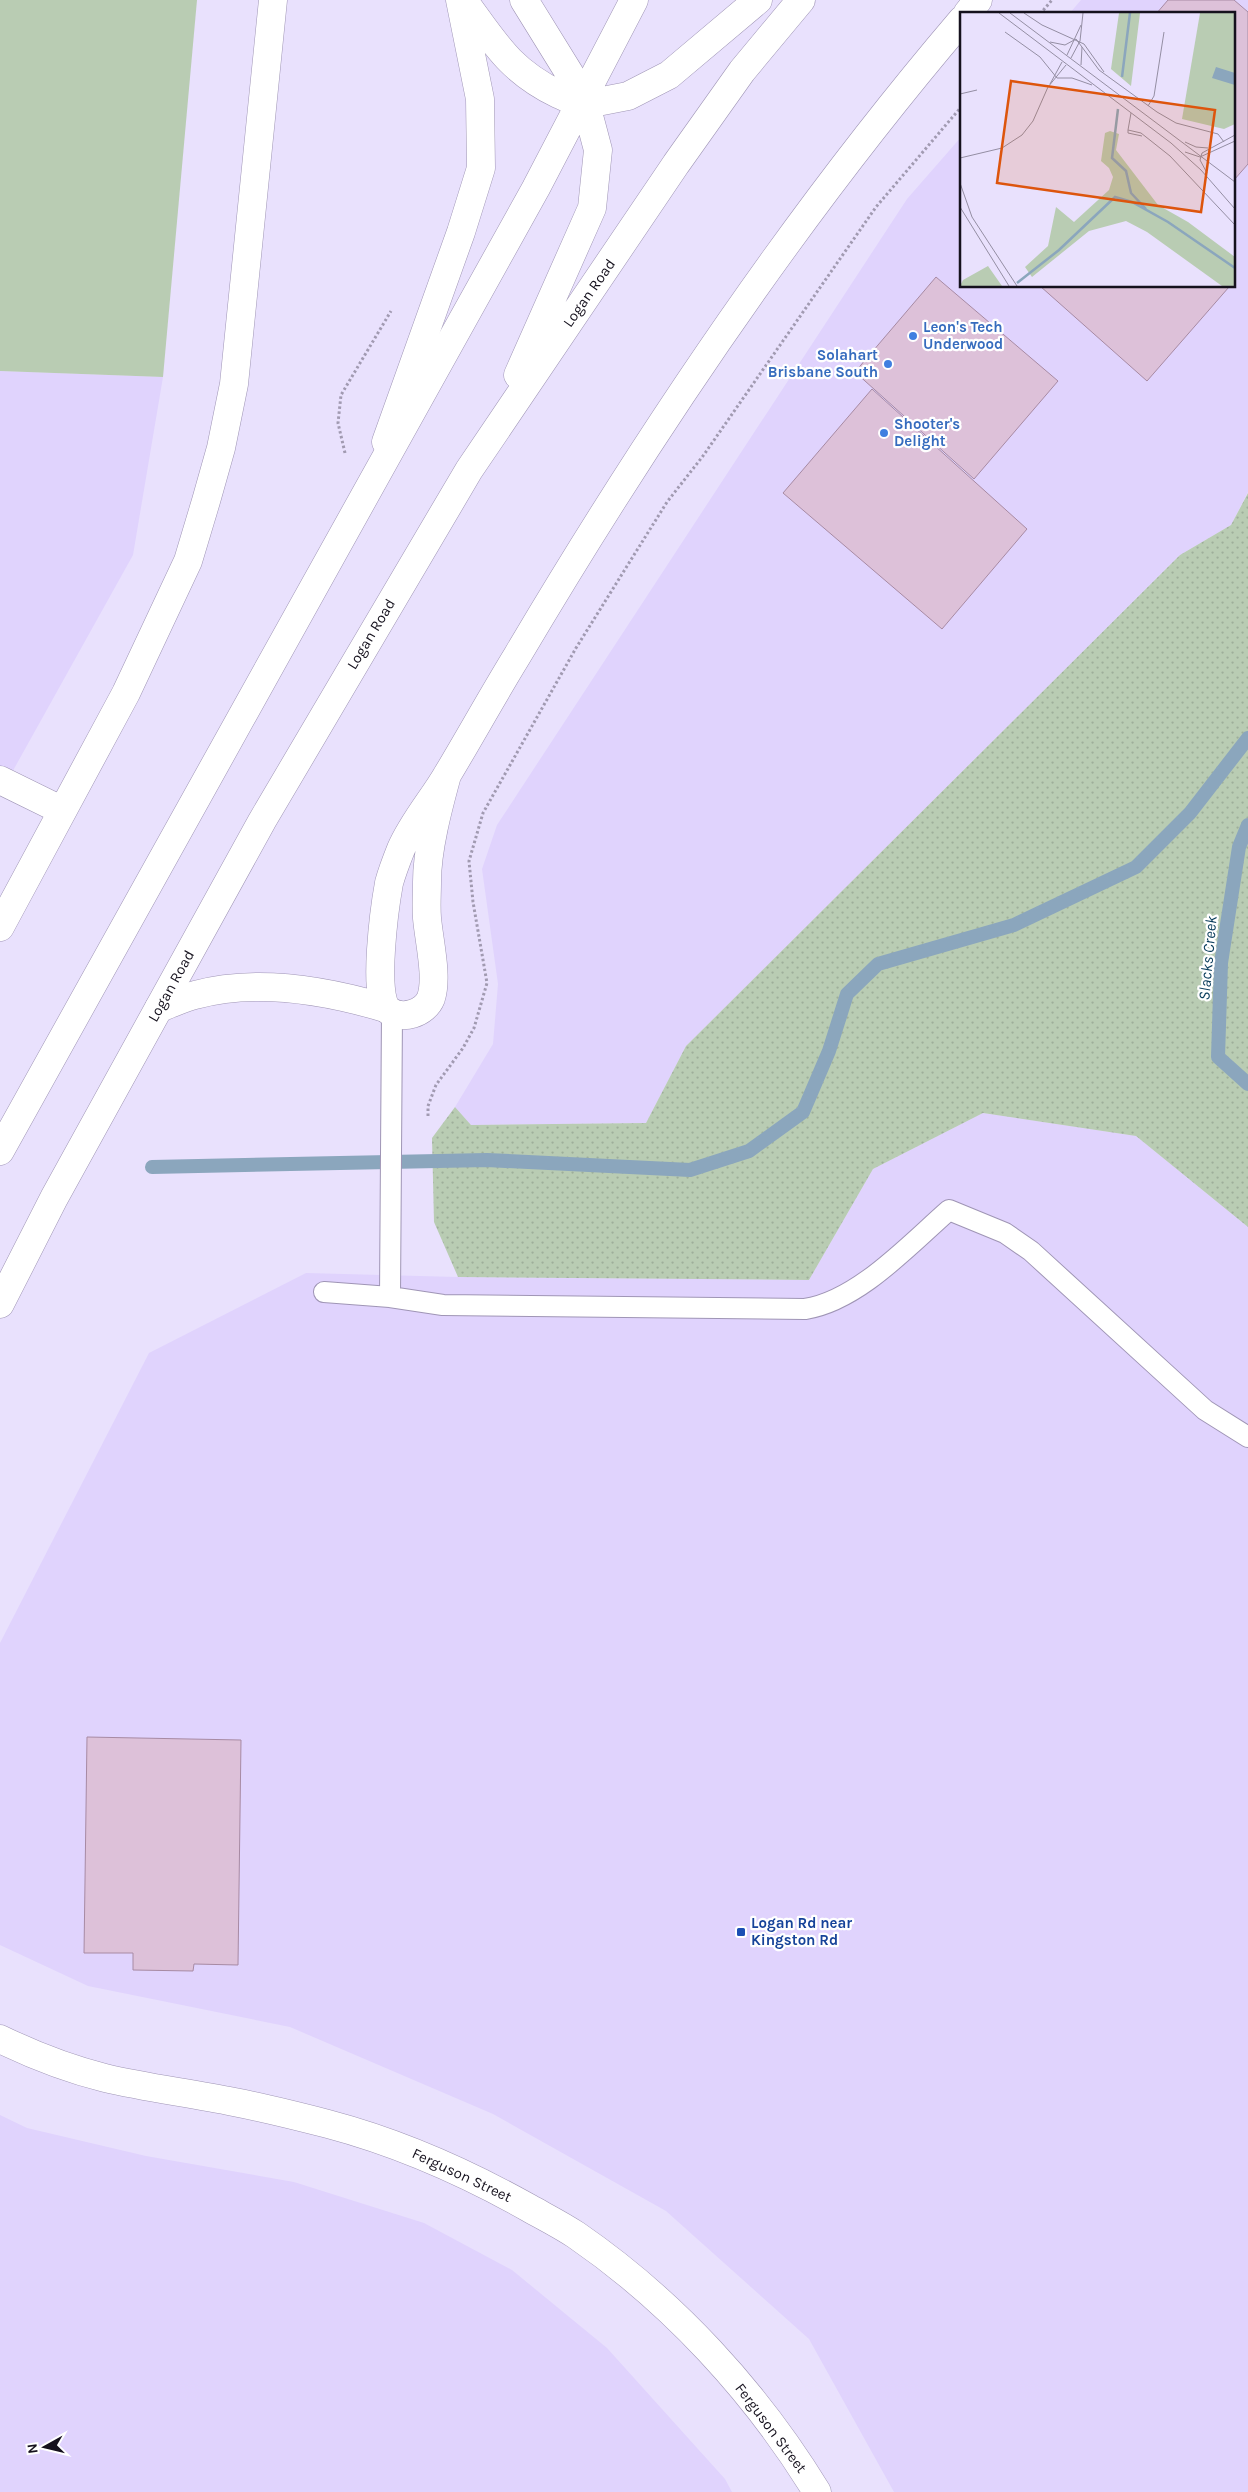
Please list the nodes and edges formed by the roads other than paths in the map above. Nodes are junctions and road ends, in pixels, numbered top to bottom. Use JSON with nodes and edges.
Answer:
{"nodes":[{"id":1,"x":273,"y":0,"type":"edge"},
{"id":2,"x":461,"y":0,"type":"edge"},
{"id":3,"x":524,"y":0,"type":"edge"},
{"id":4,"x":634,"y":0,"type":"edge"},
{"id":5,"x":758,"y":0,"type":"edge"},
{"id":6,"x":801,"y":0,"type":"edge"},
{"id":7,"x":978,"y":0,"type":"edge"},
{"id":8,"x":969,"y":12,"type":"edge"},
{"id":9,"x":960,"y":22,"type":"edge"},
{"id":10,"x":584,"y":102,"type":"junction"},
{"id":11,"x":492,"y":433,"type":"junction"},
{"id":12,"x":373,"y":481,"type":"junction"},
{"id":13,"x":447,"y":775,"type":"junction"},
{"id":14,"x":0,"y":780,"type":"edge"},
{"id":15,"x":61,"y":810,"type":"junction"},
{"id":16,"x":0,"y":927,"type":"edge"},
{"id":17,"x":159,"y":1008,"type":"junction"},
{"id":18,"x":388,"y":1010,"type":"junction"},
{"id":19,"x":0,"y":1151,"type":"edge"},
{"id":20,"x":324,"y":1292,"type":"dead end"},
{"id":21,"x":390,"y":1297,"type":"junction"},
{"id":22,"x":0,"y":1304,"type":"edge"},
{"id":23,"x":1248,"y":1437,"type":"edge"},
{"id":24,"x":0,"y":2039,"type":"edge"},
{"id":25,"x":817,"y":2492,"type":"edge"}],
"edges":[{"from":1,"to":15,"type":"main road"},
{"from":2,"to":10,"type":"main road"},
{"from":2,"to":12,"type":"main road"},
{"from":3,"to":10,"type":"main road"},
{"from":4,"to":10,"type":"main road"},
{"from":5,"to":10,"type":"main road"},
{"from":6,"to":11,"type":"main road","name":"Logan Road"},
{"from":7,"to":8,"type":"main road"},
{"from":9,"to":13,"type":"main road"},
{"from":10,"to":11,"type":"main road"},
{"from":10,"to":12,"type":"main road"},
{"from":11,"to":17,"type":"main road","name":"Logan Road"},
{"from":12,"to":19,"type":"main road"},
{"from":13,"to":18,"type":"main road"},
{"from":13,"to":18,"type":"main road"},
{"from":14,"to":15,"type":"main road"},
{"from":15,"to":16,"type":"main road"},
{"from":17,"to":18,"type":"main road"},
{"from":17,"to":22,"type":"main road","name":"Logan Road"},
{"from":18,"to":21,"type":"lane"},
{"from":20,"to":21,"type":"lane"},
{"from":21,"to":23,"type":"lane"},
{"from":24,"to":25,"type":"main road","name":"Ferguson Street"}]}
